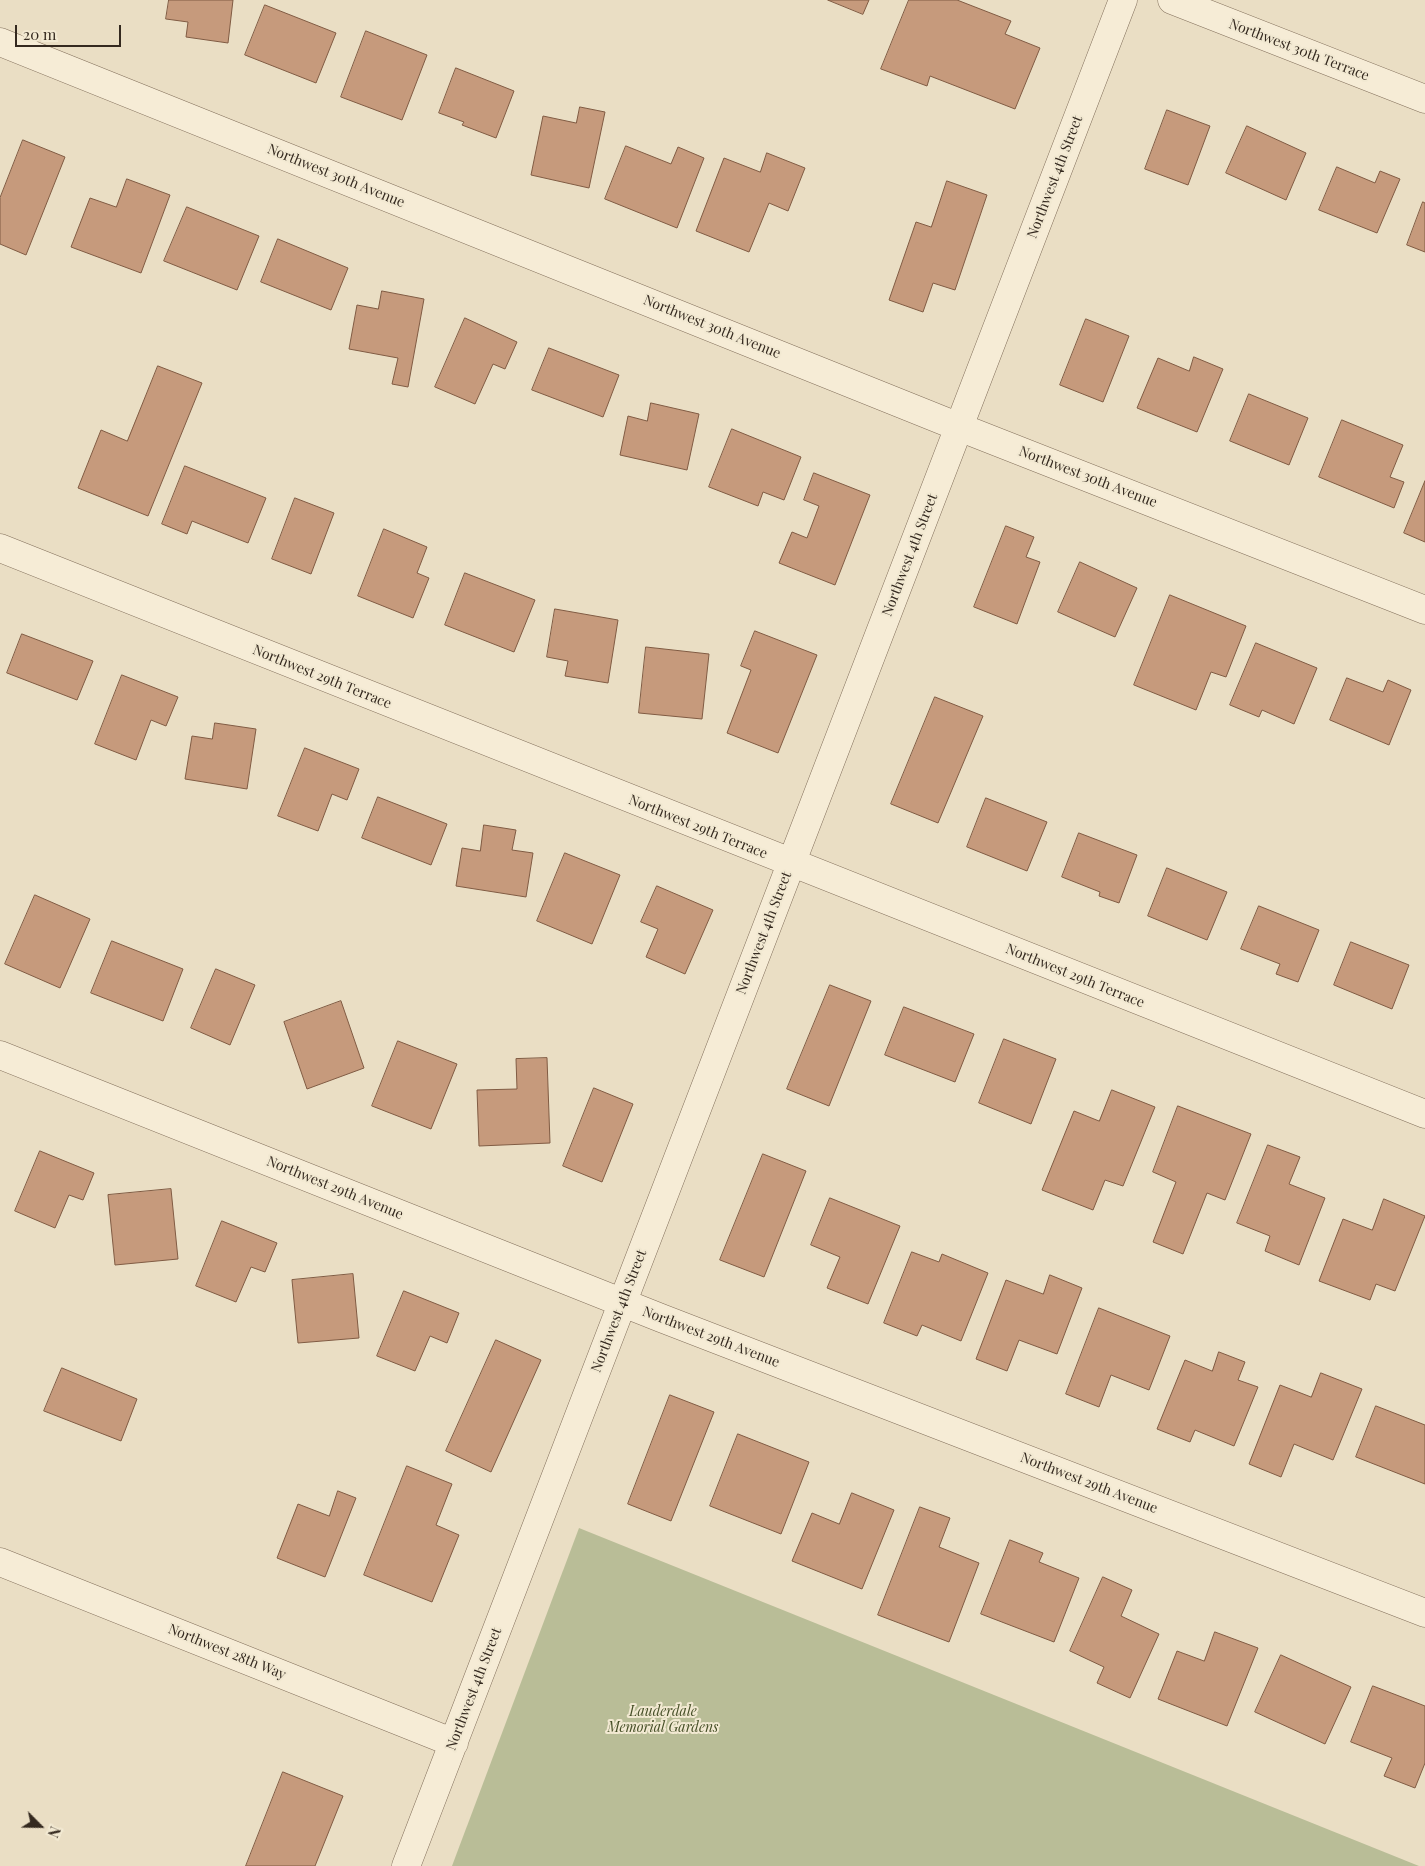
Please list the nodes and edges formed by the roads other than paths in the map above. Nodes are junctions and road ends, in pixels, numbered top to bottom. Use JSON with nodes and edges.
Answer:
{"nodes":[{"id":1,"x":1123,"y":0,"type":"edge"},
{"id":2,"x":1172,"y":0,"type":"edge"},
{"id":3,"x":0,"y":42,"type":"edge"},
{"id":4,"x":1425,"y":99,"type":"edge"},
{"id":5,"x":959,"y":427,"type":"junction"},
{"id":6,"x":0,"y":548,"type":"edge"},
{"id":7,"x":1425,"y":610,"type":"edge"},
{"id":8,"x":791,"y":864,"type":"junction"},
{"id":9,"x":0,"y":1055,"type":"edge"},
{"id":10,"x":1425,"y":1114,"type":"edge"},
{"id":11,"x":622,"y":1303,"type":"junction"},
{"id":12,"x":0,"y":1562,"type":"edge"},
{"id":13,"x":1425,"y":1613,"type":"edge"},
{"id":14,"x":454,"y":1743,"type":"junction"},
{"id":15,"x":406,"y":1866,"type":"edge"}],
"edges":[{"from":1,"to":5,"type":"street","name":"Northwest 4th Street"},
{"from":2,"to":4,"type":"street","name":"Northwest 30th Terrace"},
{"from":3,"to":5,"type":"street","name":"Northwest 30th Avenue"},
{"from":5,"to":7,"type":"street","name":"Northwest 30th Avenue"},
{"from":5,"to":8,"type":"street","name":"Northwest 4th Street"},
{"from":6,"to":8,"type":"street","name":"Northwest 29th Terrace"},
{"from":8,"to":10,"type":"street","name":"Northwest 29th Terrace"},
{"from":8,"to":11,"type":"street","name":"Northwest 4th Street"},
{"from":9,"to":11,"type":"street","name":"Northwest 29th Avenue"},
{"from":11,"to":13,"type":"street","name":"Northwest 29th Avenue"},
{"from":11,"to":14,"type":"street","name":"Northwest 4th Street"},
{"from":12,"to":14,"type":"street","name":"Northwest 28th Way"},
{"from":14,"to":15,"type":"street","name":"Northwest 4th Street"}]}
